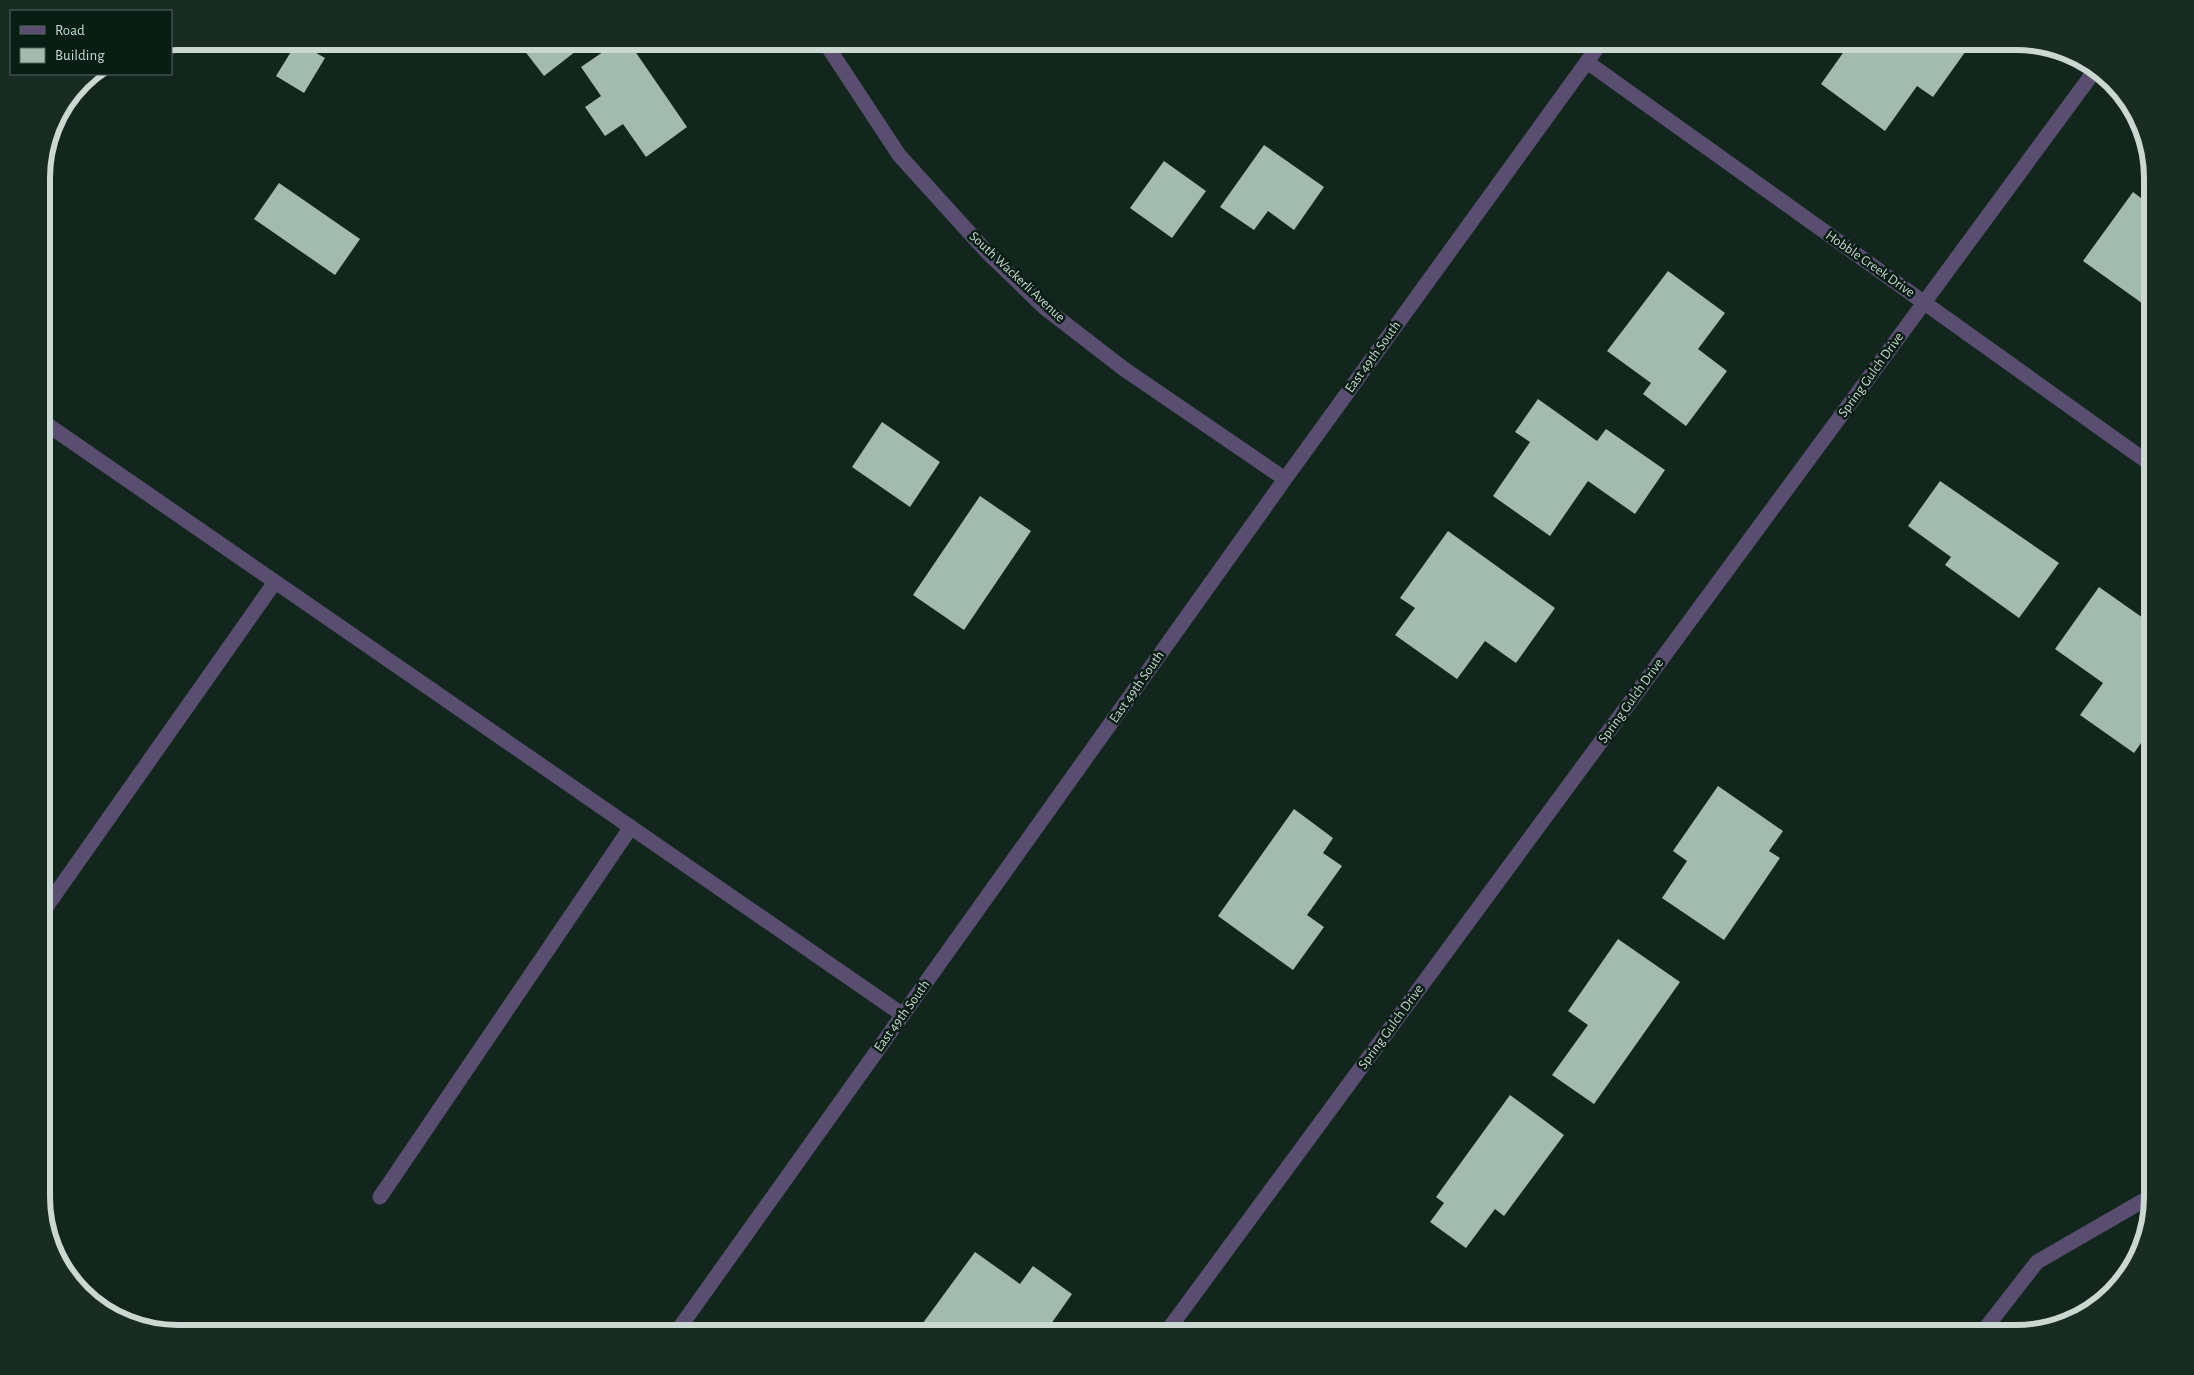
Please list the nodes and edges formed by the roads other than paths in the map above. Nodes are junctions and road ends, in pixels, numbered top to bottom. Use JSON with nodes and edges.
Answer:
{"nodes":[{"id":1,"x":830,"y":50,"type":"edge"},
{"id":2,"x":1596,"y":50,"type":"edge"},
{"id":3,"x":1587,"y":62,"type":"junction"},
{"id":4,"x":2092,"y":75,"type":"edge"},
{"id":5,"x":1924,"y":303,"type":"junction"},
{"id":6,"x":50,"y":427,"type":"edge"},
{"id":7,"x":2144,"y":460,"type":"edge"},
{"id":8,"x":1284,"y":479,"type":"junction"},
{"id":9,"x":274,"y":582,"type":"junction"},
{"id":10,"x":631,"y":827,"type":"junction"},
{"id":11,"x":50,"y":903,"type":"edge"},
{"id":12,"x":903,"y":1015,"type":"junction"},
{"id":13,"x":380,"y":1197,"type":"dead end"},
{"id":14,"x":2144,"y":1200,"type":"edge"},
{"id":15,"x":681,"y":1325,"type":"edge"},
{"id":16,"x":1172,"y":1325,"type":"edge"},
{"id":17,"x":1988,"y":1325,"type":"edge"}],
"edges":[{"from":1,"to":8,"type":"street","name":"South Wackerli Avenue"},
{"from":2,"to":3,"type":"street","name":"East 49th South"},
{"from":3,"to":5,"type":"street","name":"Hobble Creek Drive"},
{"from":3,"to":8,"type":"street","name":"East 49th South"},
{"from":4,"to":5,"type":"street","name":"Spring Gulch Drive"},
{"from":5,"to":7,"type":"street","name":"Hobble Creek Drive"},
{"from":5,"to":16,"type":"street","name":"Spring Gulch Drive"},
{"from":6,"to":9,"type":"street"},
{"from":8,"to":12,"type":"street","name":"East 49th South"},
{"from":9,"to":10,"type":"street"},
{"from":9,"to":11,"type":"street"},
{"from":10,"to":12,"type":"street"},
{"from":10,"to":13,"type":"street"},
{"from":12,"to":15,"type":"street","name":"East 49th South"},
{"from":14,"to":17,"type":"street"}]}
